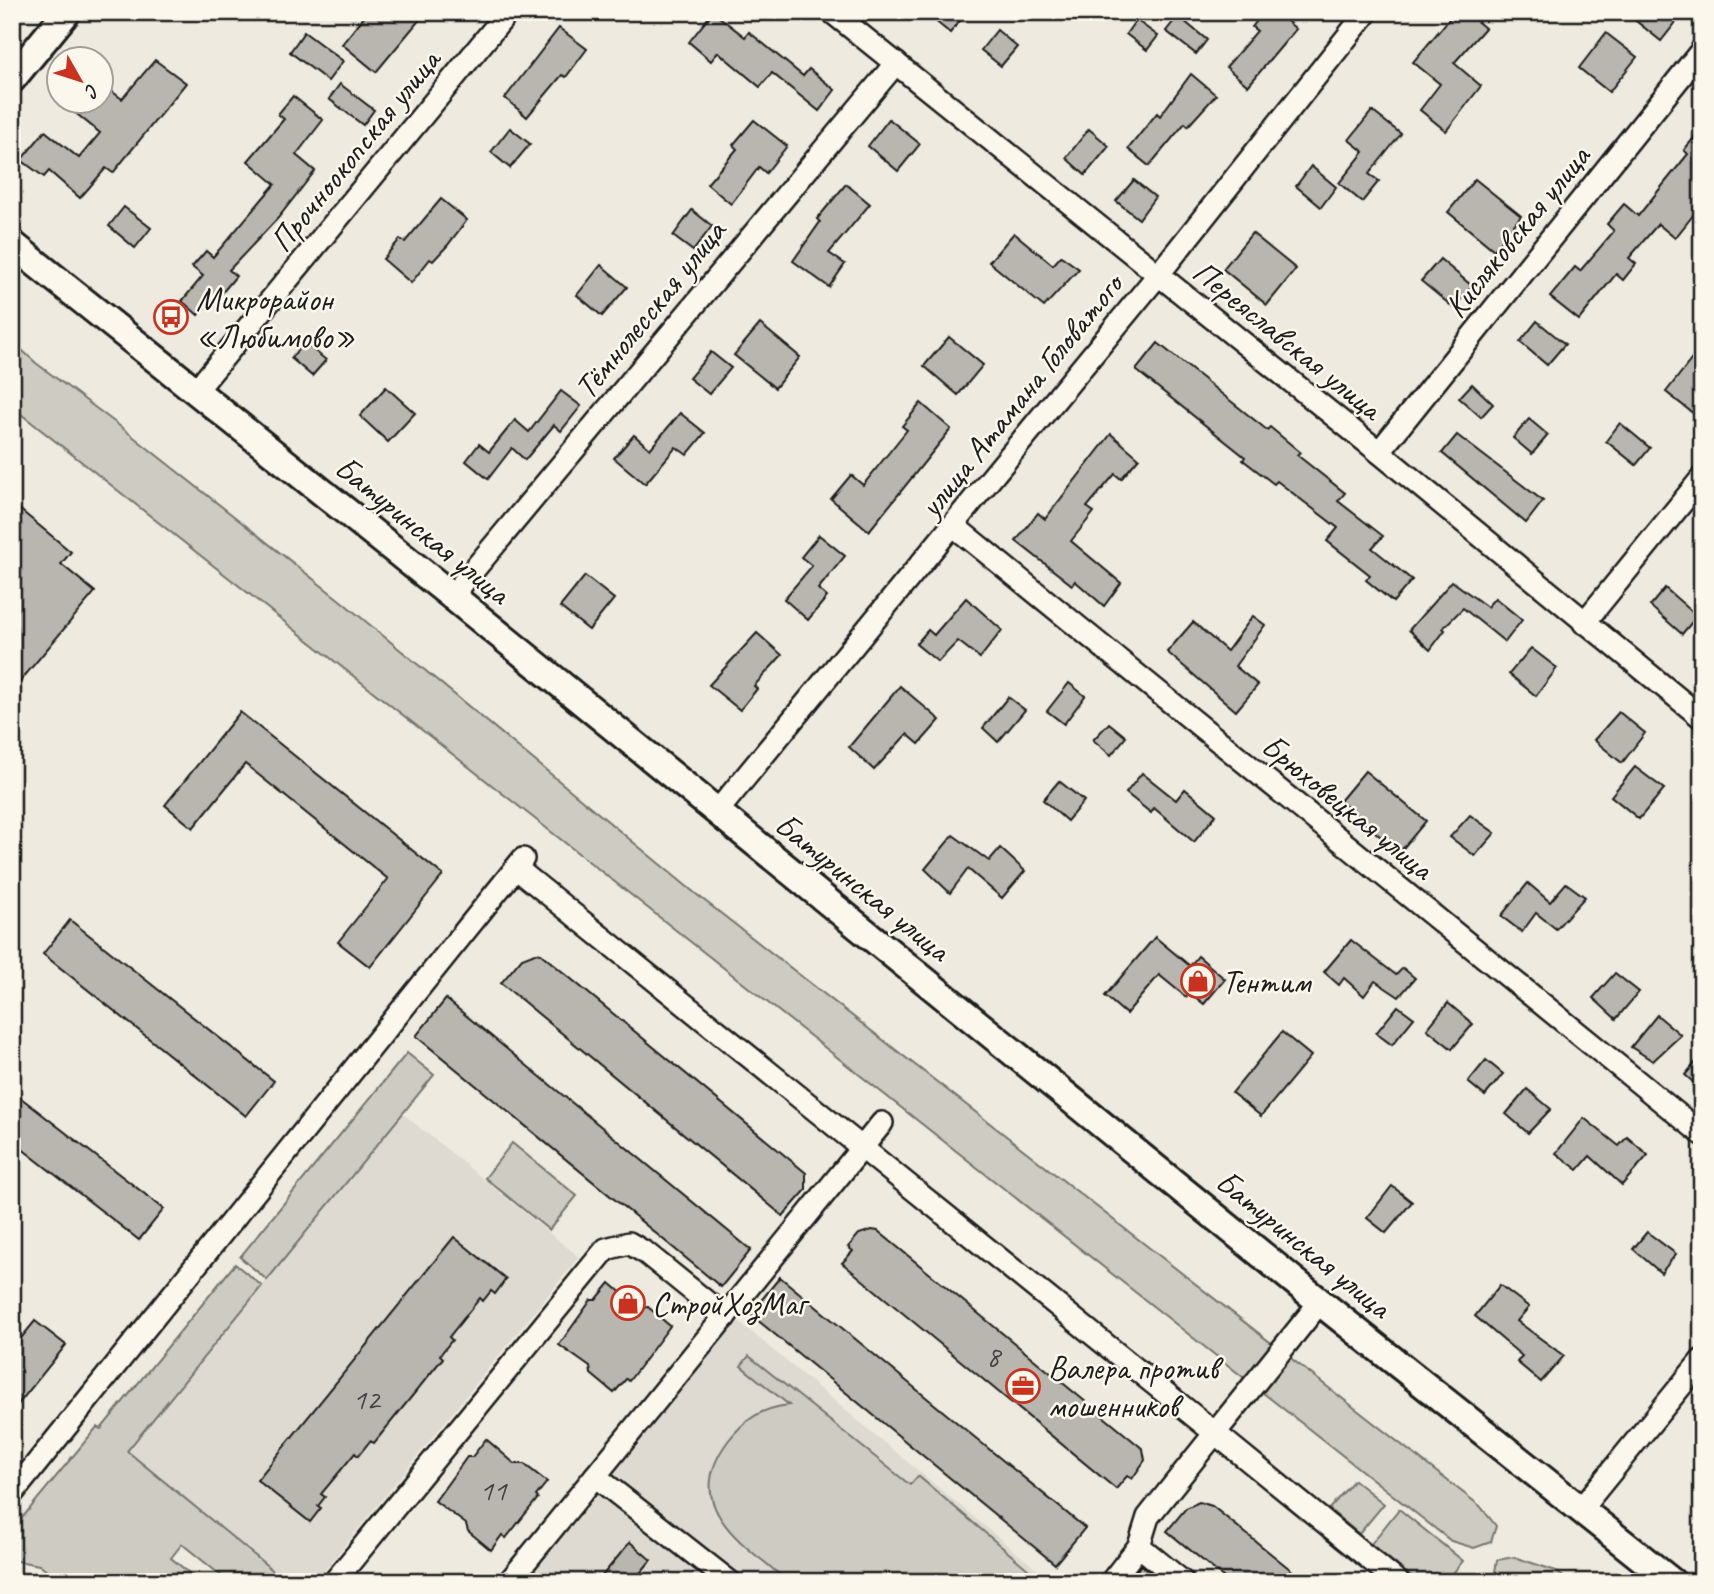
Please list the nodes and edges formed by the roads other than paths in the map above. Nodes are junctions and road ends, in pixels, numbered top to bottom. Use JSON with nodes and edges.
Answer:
{"nodes":[{"id":1,"x":67,"y":12,"type":"edge"},
{"id":2,"x":508,"y":12,"type":"edge"},
{"id":3,"x":832,"y":12,"type":"edge"},
{"id":4,"x":1364,"y":13,"type":"edge"},
{"id":5,"x":1702,"y":50,"type":"edge"},
{"id":6,"x":896,"y":63,"type":"junction"},
{"id":7,"x":12,"y":79,"type":"edge"},
{"id":8,"x":12,"y":244,"type":"edge"},
{"id":9,"x":1158,"y":275,"type":"junction"},
{"id":10,"x":195,"y":392,"type":"junction"},
{"id":11,"x":1378,"y":452,"type":"junction"},
{"id":12,"x":1702,"y":478,"type":"edge"},
{"id":13,"x":954,"y":526,"type":"junction"},
{"id":14,"x":452,"y":596,"type":"junction"},
{"id":15,"x":1584,"y":623,"type":"junction"},
{"id":16,"x":1702,"y":718,"type":"edge"},
{"id":17,"x":716,"y":813,"type":"junction"},
{"id":18,"x":882,"y":1123,"type":"dead end"},
{"id":19,"x":1702,"y":1134,"type":"edge"},
{"id":20,"x":862,"y":1149,"type":"junction"},
{"id":21,"x":1320,"y":1302,"type":"junction"},
{"id":22,"x":725,"y":1317,"type":"junction"},
{"id":23,"x":1702,"y":1360,"type":"edge"},
{"id":24,"x":1215,"y":1433,"type":"junction"},
{"id":25,"x":596,"y":1476,"type":"junction"},
{"id":26,"x":12,"y":1494,"type":"edge"},
{"id":27,"x":1580,"y":1510,"type":"junction"},
{"id":28,"x":1139,"y":1546,"type":"junction"},
{"id":29,"x":334,"y":1582,"type":"edge"},
{"id":30,"x":509,"y":1582,"type":"edge"},
{"id":31,"x":730,"y":1582,"type":"edge"},
{"id":32,"x":1111,"y":1582,"type":"edge"},
{"id":33,"x":1183,"y":1582,"type":"edge"},
{"id":34,"x":1398,"y":1582,"type":"edge"},
{"id":35,"x":1672,"y":1582,"type":"edge"}],
"edges":[{"from":1,"to":7,"type":"street"},
{"from":2,"to":10,"type":"street","name":"Прочноокопская улица"},
{"from":3,"to":6,"type":"street","name":"Переяславская улица"},
{"from":4,"to":9,"type":"street","name":"улица Атамана Головатого"},
{"from":5,"to":11,"type":"street","name":"Кисляковская улица"},
{"from":6,"to":9,"type":"street","name":"Переяславская улица"},
{"from":6,"to":14,"type":"street","name":"Тёмнолесская улица"},
{"from":8,"to":10,"type":"street","name":"Батуринская улица"},
{"from":9,"to":11,"type":"street","name":"Переяславская улица"},
{"from":9,"to":13,"type":"street","name":"улица Атамана Головатого"},
{"from":10,"to":14,"type":"street","name":"Батуринская улица"},
{"from":11,"to":15,"type":"street","name":"Переяславская улица"},
{"from":12,"to":15,"type":"street"},
{"from":13,"to":17,"type":"street","name":"улица Атамана Головатого"},
{"from":13,"to":19,"type":"street","name":"Брюховецкая улица"},
{"from":14,"to":17,"type":"street","name":"Батуринская улица"},
{"from":15,"to":16,"type":"street","name":"Переяславская улица"},
{"from":17,"to":21,"type":"street","name":"Батуринская улица"},
{"from":18,"to":20,"type":"street"},
{"from":20,"to":22,"type":"street"},
{"from":20,"to":24,"type":"street"},
{"from":20,"to":26,"type":"street"},
{"from":21,"to":24,"type":"street"},
{"from":21,"to":27,"type":"street","name":"Батуринская улица"},
{"from":22,"to":25,"type":"street"},
{"from":22,"to":29,"type":"street"},
{"from":23,"to":27,"type":"street"},
{"from":24,"to":28,"type":"street"},
{"from":24,"to":34,"type":"street"},
{"from":25,"to":30,"type":"street"},
{"from":25,"to":31,"type":"street"},
{"from":27,"to":35,"type":"street","name":"Батуринская улица"},
{"from":28,"to":32,"type":"street"},
{"from":28,"to":33,"type":"street"}]}
